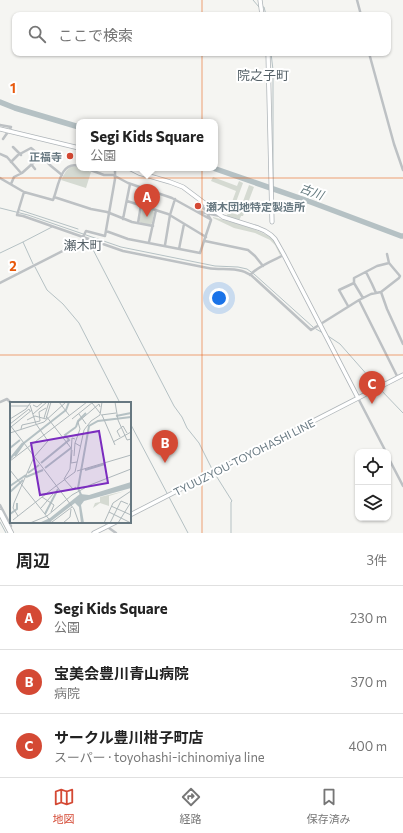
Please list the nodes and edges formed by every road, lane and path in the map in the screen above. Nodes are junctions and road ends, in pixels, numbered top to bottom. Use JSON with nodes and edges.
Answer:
{"nodes":[{"id":1,"x":260,"y":0,"type":"edge"},
{"id":2,"x":357,"y":0,"type":"edge"},
{"id":3,"x":262,"y":12,"type":"edge"},
{"id":4,"x":359,"y":12,"type":"edge"},
{"id":5,"x":268,"y":56,"type":"edge"},
{"id":6,"x":370,"y":56,"type":"edge"},
{"id":7,"x":0,"y":125,"type":"edge"},
{"id":8,"x":0,"y":129,"type":"edge"},
{"id":9,"x":9,"y":131,"type":"junction"},
{"id":10,"x":2,"y":140,"type":"dead end"},
{"id":11,"x":13,"y":147,"type":"dead end"},
{"id":12,"x":76,"y":147,"type":"edge"},
{"id":13,"x":0,"y":154,"type":"edge"},
{"id":14,"x":21,"y":155,"type":"junction"},
{"id":15,"x":41,"y":156,"type":"junction"},
{"id":16,"x":11,"y":162,"type":"junction"},
{"id":17,"x":32,"y":164,"type":"junction"},
{"id":18,"x":76,"y":165,"type":"edge"},
{"id":19,"x":35,"y":169,"type":"dead end"},
{"id":20,"x":403,"y":170,"type":"edge"},
{"id":21,"x":93,"y":171,"type":"edge"},
{"id":22,"x":115,"y":171,"type":"edge"},
{"id":23,"x":135,"y":171,"type":"edge"},
{"id":24,"x":21,"y":173,"type":"junction"},
{"id":25,"x":62,"y":174,"type":"junction"},
{"id":26,"x":115,"y":176,"type":"junction"},
{"id":27,"x":0,"y":178,"type":"edge"},
{"id":28,"x":11,"y":184,"type":"junction"},
{"id":29,"x":130,"y":184,"type":"junction"},
{"id":30,"x":24,"y":192,"type":"junction"},
{"id":31,"x":54,"y":197,"type":"junction"},
{"id":32,"x":175,"y":199,"type":"junction"},
{"id":33,"x":198,"y":199,"type":"junction"},
{"id":34,"x":127,"y":201,"type":"junction"},
{"id":35,"x":141,"y":205,"type":"junction"},
{"id":36,"x":156,"y":210,"type":"junction"},
{"id":37,"x":194,"y":210,"type":"junction"},
{"id":38,"x":109,"y":213,"type":"junction"},
{"id":39,"x":206,"y":213,"type":"junction"},
{"id":40,"x":170,"y":215,"type":"junction"},
{"id":41,"x":223,"y":217,"type":"junction"},
{"id":42,"x":123,"y":219,"type":"junction"},
{"id":43,"x":211,"y":220,"type":"junction"},
{"id":44,"x":272,"y":222,"type":"dead end"},
{"id":45,"x":138,"y":224,"type":"junction"},
{"id":46,"x":184,"y":224,"type":"junction"},
{"id":47,"x":153,"y":226,"type":"junction"},
{"id":48,"x":106,"y":231,"type":"junction"},
{"id":49,"x":206,"y":236,"type":"junction"},
{"id":50,"x":86,"y":237,"type":"junction"},
{"id":51,"x":205,"y":241,"type":"junction"},
{"id":52,"x":150,"y":242,"type":"junction"},
{"id":53,"x":165,"y":246,"type":"junction"},
{"id":54,"x":179,"y":249,"type":"junction"},
{"id":55,"x":387,"y":254,"type":"dead end"},
{"id":56,"x":284,"y":255,"type":"junction"},
{"id":57,"x":389,"y":263,"type":"junction"},
{"id":58,"x":263,"y":266,"type":"junction"},
{"id":59,"x":366,"y":272,"type":"junction"},
{"id":60,"x":252,"y":273,"type":"junction"},
{"id":61,"x":0,"y":283,"type":"edge"},
{"id":62,"x":354,"y":283,"type":"junction"},
{"id":63,"x":381,"y":292,"type":"junction"},
{"id":64,"x":376,"y":293,"type":"junction"},
{"id":65,"x":363,"y":298,"type":"junction"},
{"id":66,"x":359,"y":300,"type":"junction"},
{"id":67,"x":348,"y":306,"type":"junction"},
{"id":68,"x":318,"y":325,"type":"junction"},
{"id":69,"x":403,"y":344,"type":"edge"},
{"id":70,"x":403,"y":375,"type":"edge"},
{"id":71,"x":398,"y":378,"type":"junction"},
{"id":72,"x":358,"y":398,"type":"junction"},
{"id":73,"x":0,"y":402,"type":"edge"},
{"id":74,"x":10,"y":402,"type":"edge"},
{"id":75,"x":384,"y":449,"type":"edge"},
{"id":76,"x":391,"y":463,"type":"edge"},
{"id":77,"x":403,"y":486,"type":"edge"},
{"id":78,"x":0,"y":505,"type":"edge"},
{"id":79,"x":0,"y":512,"type":"edge"},
{"id":80,"x":131,"y":514,"type":"edge"},
{"id":81,"x":106,"y":523,"type":"edge"},
{"id":82,"x":114,"y":523,"type":"edge"},
{"id":83,"x":108,"y":526,"type":"junction"},
{"id":84,"x":10,"y":531,"type":"edge"},
{"id":85,"x":94,"y":533,"type":"edge"},
{"id":86,"x":116,"y":533,"type":"edge"}],
"edges":[{"from":1,"to":3,"type":"main road"},
{"from":2,"to":4,"type":"street"},
{"from":5,"to":44,"type":"main road"},
{"from":6,"to":20,"type":"street"},
{"from":7,"to":9,"type":"street"},
{"from":8,"to":9,"type":"main road"},
{"from":9,"to":10,"type":"street"},
{"from":9,"to":12,"type":"main road"},
{"from":11,"to":14,"type":"street"},
{"from":13,"to":16,"type":"street"},
{"from":14,"to":15,"type":"street"},
{"from":14,"to":16,"type":"street"},
{"from":15,"to":17,"type":"street"},
{"from":15,"to":25,"type":"street"},
{"from":16,"to":24,"type":"street"},
{"from":17,"to":19,"type":"street"},
{"from":17,"to":24,"type":"street"},
{"from":18,"to":25,"type":"street"},
{"from":21,"to":26,"type":"street"},
{"from":22,"to":26,"type":"street"},
{"from":23,"to":33,"type":"main road"},
{"from":24,"to":28,"type":"street"},
{"from":25,"to":31,"type":"street"},
{"from":26,"to":29,"type":"street"},
{"from":26,"to":38,"type":"street"},
{"from":27,"to":28,"type":"street"},
{"from":28,"to":30,"type":"street"},
{"from":29,"to":32,"type":"street"},
{"from":29,"to":34,"type":"street"},
{"from":30,"to":31,"type":"street"},
{"from":30,"to":50,"type":"street"},
{"from":31,"to":38,"type":"street"},
{"from":32,"to":37,"type":"street"},
{"from":32,"to":40,"type":"street"},
{"from":33,"to":39,"type":"street"},
{"from":33,"to":41,"type":"main road"},
{"from":34,"to":35,"type":"street"},
{"from":34,"to":42,"type":"street"},
{"from":35,"to":36,"type":"street"},
{"from":35,"to":45,"type":"street"},
{"from":36,"to":40,"type":"street"},
{"from":36,"to":47,"type":"street"},
{"from":37,"to":39,"type":"street"},
{"from":37,"to":43,"type":"street"},
{"from":38,"to":42,"type":"street"},
{"from":38,"to":48,"type":"street"},
{"from":39,"to":41,"type":"street"},
{"from":39,"to":43,"type":"street"},
{"from":40,"to":46,"type":"street"},
{"from":40,"to":53,"type":"street"},
{"from":41,"to":56,"type":"main road"},
{"from":42,"to":45,"type":"street"},
{"from":43,"to":49,"type":"street"},
{"from":45,"to":47,"type":"street"},
{"from":46,"to":49,"type":"street"},
{"from":46,"to":54,"type":"street"},
{"from":47,"to":52,"type":"street"},
{"from":48,"to":50,"type":"street"},
{"from":48,"to":52,"type":"street"},
{"from":49,"to":51,"type":"street"},
{"from":50,"to":60,"type":"street"},
{"from":50,"to":61,"type":"street"},
{"from":51,"to":54,"type":"street"},
{"from":51,"to":58,"type":"street"},
{"from":52,"to":53,"type":"street"},
{"from":53,"to":54,"type":"street"},
{"from":55,"to":57,"type":"street"},
{"from":56,"to":58,"type":"street"},
{"from":56,"to":68,"type":"main road"},
{"from":57,"to":59,"type":"street"},
{"from":57,"to":63,"type":"street"},
{"from":58,"to":60,"type":"street"},
{"from":59,"to":62,"type":"street"},
{"from":59,"to":64,"type":"street"},
{"from":60,"to":68,"type":"street"},
{"from":62,"to":65,"type":"street"},
{"from":62,"to":67,"type":"street"},
{"from":63,"to":64,"type":"street"},
{"from":63,"to":69,"type":"street"},
{"from":64,"to":65,"type":"street"},
{"from":65,"to":66,"type":"street"},
{"from":66,"to":67,"type":"street"},
{"from":66,"to":71,"type":"street"},
{"from":67,"to":68,"type":"street"},
{"from":68,"to":72,"type":"main road"},
{"from":70,"to":71,"type":"main road","name":"TYUUZYOU-TOYOHASHI LINE"},
{"from":71,"to":72,"type":"main road","name":"TYUUZYOU-TOYOHASHI LINE"},
{"from":72,"to":75,"type":"street"},
{"from":72,"to":80,"type":"main road","name":"TYUUZYOU-TOYOHASHI LINE"},
{"from":73,"to":74,"type":"street"},
{"from":76,"to":77,"type":"street"},
{"from":78,"to":84,"type":"street"},
{"from":79,"to":84,"type":"highway"},
{"from":81,"to":83,"type":"street"},
{"from":82,"to":83,"type":"main road"},
{"from":83,"to":85,"type":"main road"},
{"from":83,"to":86,"type":"street"}]}
